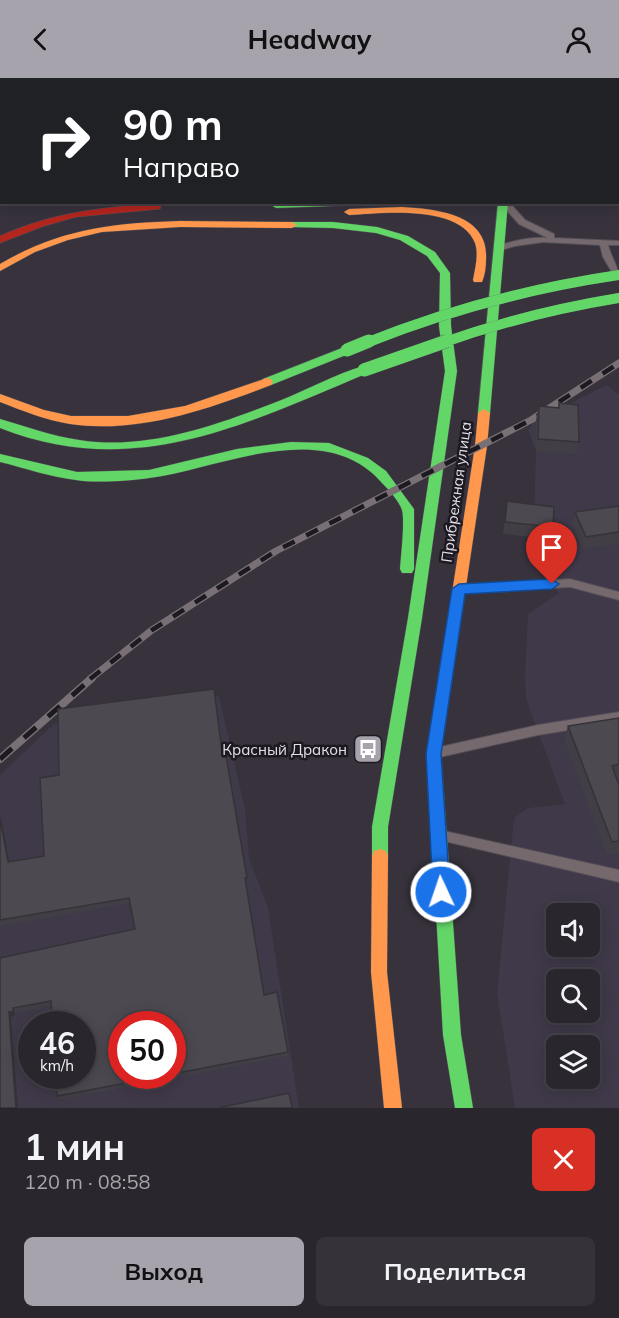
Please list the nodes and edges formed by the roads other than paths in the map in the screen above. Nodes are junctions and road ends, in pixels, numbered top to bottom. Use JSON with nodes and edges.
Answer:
{"nodes":[{"id":1,"x":313,"y":204,"type":"edge"},
{"id":2,"x":504,"y":204,"type":"edge"},
{"id":3,"x":506,"y":204,"type":"edge"},
{"id":4,"x":289,"y":205,"type":"junction"},
{"id":5,"x":258,"y":206,"type":"dead end"},
{"id":6,"x":171,"y":207,"type":"dead end"},
{"id":7,"x":148,"y":208,"type":"junction"},
{"id":8,"x":0,"y":240,"type":"edge"},
{"id":9,"x":562,"y":240,"type":"junction"},
{"id":10,"x":603,"y":243,"type":"junction"},
{"id":11,"x":619,"y":243,"type":"edge"},
{"id":12,"x":498,"y":250,"type":"junction"},
{"id":13,"x":0,"y":252,"type":"edge"},
{"id":14,"x":0,"y":268,"type":"edge"},
{"id":15,"x":619,"y":276,"type":"edge"},
{"id":16,"x":619,"y":298,"type":"edge"},
{"id":17,"x":469,"y":345,"type":"dead end"},
{"id":18,"x":466,"y":377,"type":"dead end"},
{"id":19,"x":0,"y":398,"type":"edge"},
{"id":20,"x":484,"y":399,"type":"junction"},
{"id":21,"x":0,"y":423,"type":"edge"},
{"id":22,"x":0,"y":458,"type":"edge"},
{"id":23,"x":459,"y":589,"type":"junction"},
{"id":24,"x":619,"y":596,"type":"edge"},
{"id":25,"x":416,"y":618,"type":"junction"},
{"id":26,"x":619,"y":717,"type":"edge"},
{"id":27,"x":434,"y":754,"type":"junction"},
{"id":28,"x":438,"y":835,"type":"junction"},
{"id":29,"x":619,"y":876,"type":"edge"},
{"id":30,"x":393,"y":1108,"type":"edge"},
{"id":31,"x":464,"y":1108,"type":"edge"}],
"edges":[{"from":1,"to":4,"type":"street"},
{"from":2,"to":12,"type":"street","name":"Прибрежная улица"},
{"from":3,"to":9,"type":"lane"},
{"from":4,"to":5,"type":"street"},
{"from":4,"to":17,"type":"street"},
{"from":6,"to":7,"type":"street"},
{"from":7,"to":8,"type":"street"},
{"from":7,"to":13,"type":"street"},
{"from":9,"to":10,"type":"lane"},
{"from":9,"to":12,"type":"lane"},
{"from":10,"to":11,"type":"lane"},
{"from":10,"to":15,"type":"lane"},
{"from":12,"to":20,"type":"street","name":"Прибрежная улица"},
{"from":14,"to":25,"type":"street","name":"Прибрежная улица"},
{"from":15,"to":19,"type":"street","bridge":true},
{"from":16,"to":21,"type":"street","bridge":true},
{"from":18,"to":20,"type":"street"},
{"from":20,"to":23,"type":"street","name":"Прибрежная улица"},
{"from":22,"to":25,"type":"street"},
{"from":23,"to":24,"type":"lane"},
{"from":23,"to":27,"type":"street","name":"Прибрежная улица"},
{"from":25,"to":30,"type":"street","name":"Прибрежная улица"},
{"from":26,"to":27,"type":"lane"},
{"from":27,"to":28,"type":"street","name":"Прибрежная улица"},
{"from":28,"to":29,"type":"lane"},
{"from":28,"to":31,"type":"street","name":"Прибрежная улица"}]}
